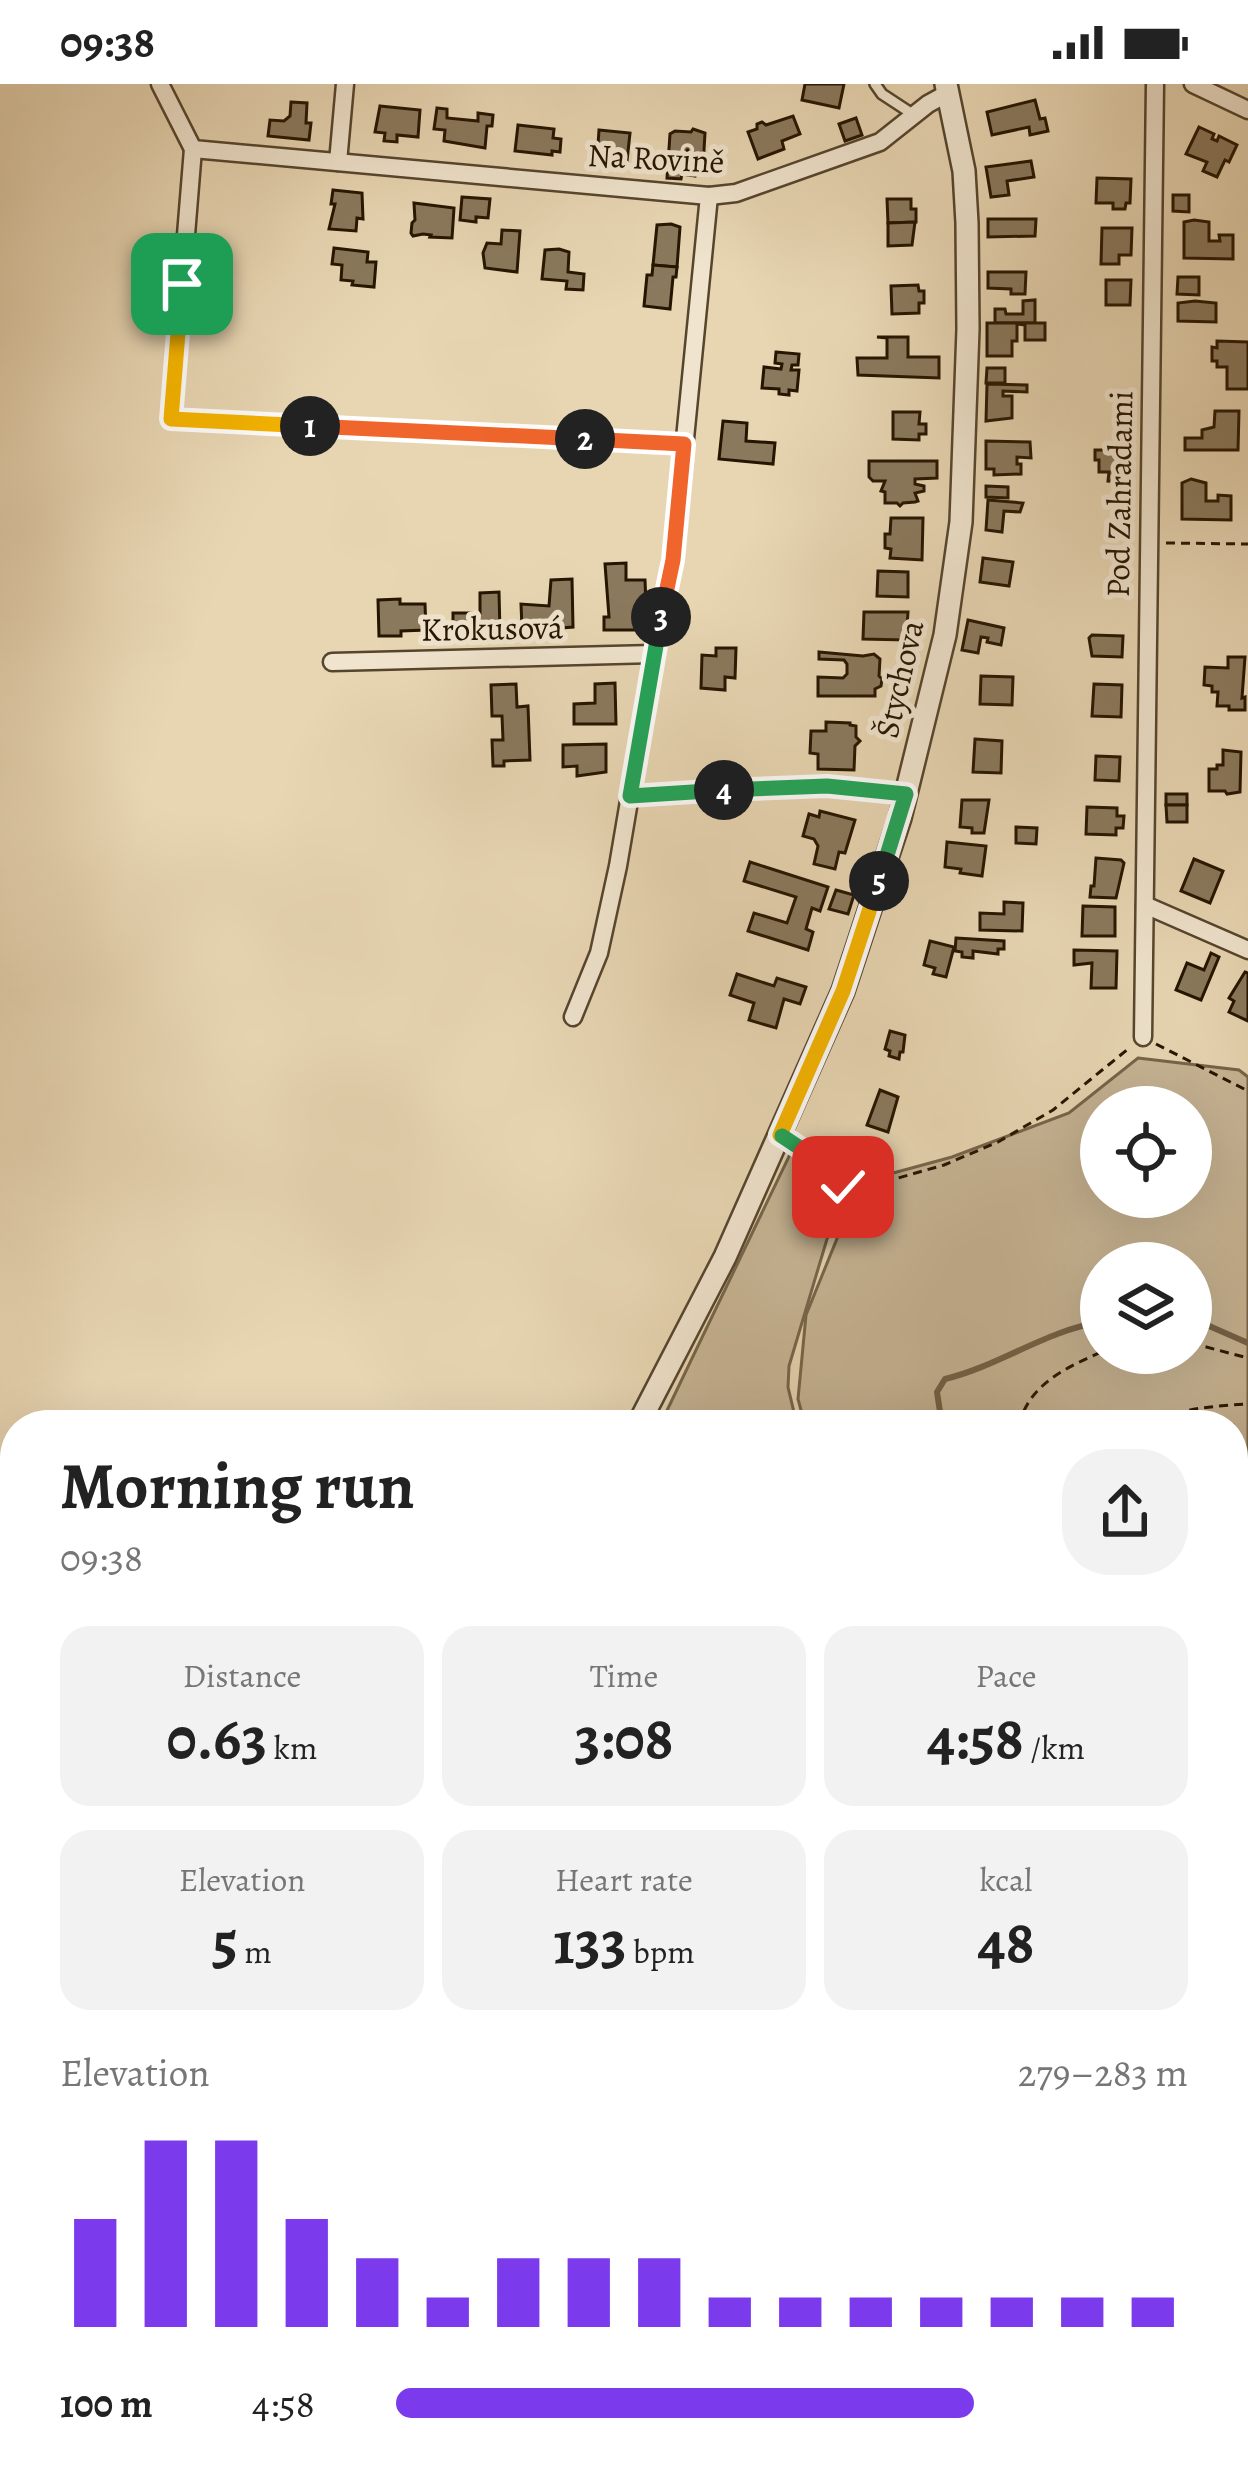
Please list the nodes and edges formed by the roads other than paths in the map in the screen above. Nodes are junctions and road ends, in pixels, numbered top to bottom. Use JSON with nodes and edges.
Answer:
{"nodes":[{"id":1,"x":160,"y":84,"type":"edge"},
{"id":2,"x":345,"y":84,"type":"edge"},
{"id":3,"x":875,"y":84,"type":"edge"},
{"id":4,"x":1155,"y":84,"type":"edge"},
{"id":5,"x":1193,"y":84,"type":"edge"},
{"id":6,"x":947,"y":88,"type":"edge"},
{"id":7,"x":1248,"y":110,"type":"edge"},
{"id":8,"x":914,"y":115,"type":"junction"},
{"id":9,"x":193,"y":149,"type":"junction"},
{"id":10,"x":338,"y":161,"type":"junction"},
{"id":11,"x":709,"y":196,"type":"junction"},
{"id":12,"x":684,"y":444,"type":"junction"},
{"id":13,"x":654,"y":654,"type":"junction"},
{"id":14,"x":332,"y":662,"type":"dead end"},
{"id":15,"x":1145,"y":904,"type":"junction"},
{"id":16,"x":1248,"y":950,"type":"edge"},
{"id":17,"x":573,"y":1017,"type":"dead end"},
{"id":18,"x":1143,"y":1037,"type":"road end"},
{"id":19,"x":646,"y":1410,"type":"edge"}],
"edges":[{"from":1,"to":9,"type":"street"},
{"from":2,"to":10,"type":"street"},
{"from":3,"to":8,"type":"lane"},
{"from":4,"to":15,"type":"street","name":"Pod Zahradami"},
{"from":5,"to":7,"type":"street"},
{"from":6,"to":8,"type":"street","name":"Na Rovině"},
{"from":6,"to":19,"type":"street","name":"Štychova"},
{"from":8,"to":11,"type":"street","name":"Na Rovině"},
{"from":9,"to":10,"type":"street","name":"Na Rovině"},
{"from":9,"to":12,"type":"street"},
{"from":10,"to":11,"type":"street","name":"Na Rovině"},
{"from":11,"to":12,"type":"street"},
{"from":12,"to":13,"type":"street"},
{"from":13,"to":14,"type":"street","name":"Krokusová"},
{"from":13,"to":17,"type":"street"},
{"from":15,"to":16,"type":"street"},
{"from":15,"to":18,"type":"street","name":"Pod Zahradami"}]}
